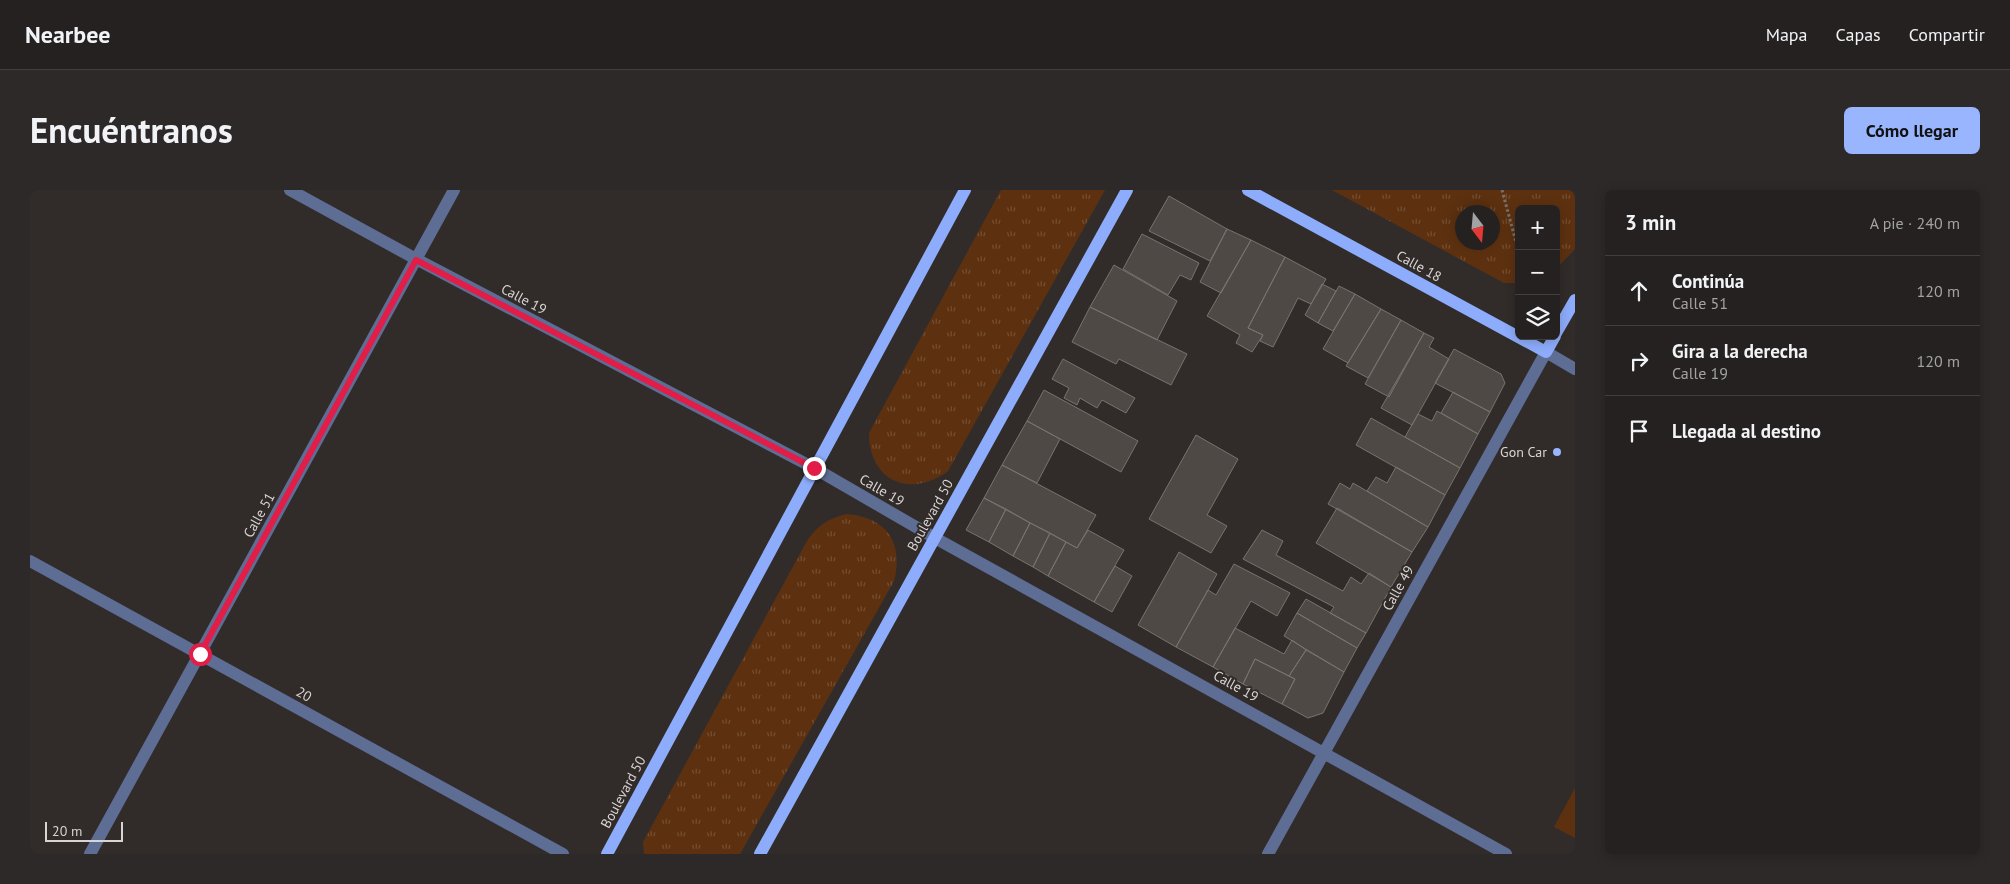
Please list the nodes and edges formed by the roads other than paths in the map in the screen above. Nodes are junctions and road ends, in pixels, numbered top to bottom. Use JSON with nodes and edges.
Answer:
{"nodes":[{"id":1,"x":290,"y":190,"type":"edge"},
{"id":2,"x":454,"y":190,"type":"edge"},
{"id":3,"x":965,"y":190,"type":"edge"},
{"id":4,"x":1128,"y":190,"type":"edge"},
{"id":5,"x":1248,"y":190,"type":"edge"},
{"id":6,"x":416,"y":260,"type":"junction"},
{"id":7,"x":1575,"y":300,"type":"edge"},
{"id":8,"x":1560,"y":326,"type":"edge"},
{"id":9,"x":1552,"y":340,"type":"edge"},
{"id":10,"x":1546,"y":352,"type":"junction"},
{"id":11,"x":1575,"y":368,"type":"edge"},
{"id":12,"x":814,"y":468,"type":"junction"},
{"id":13,"x":935,"y":538,"type":"junction"},
{"id":14,"x":30,"y":561,"type":"edge"},
{"id":15,"x":200,"y":654,"type":"junction"},
{"id":16,"x":1325,"y":752,"type":"junction"},
{"id":17,"x":90,"y":854,"type":"edge"},
{"id":18,"x":563,"y":854,"type":"edge"},
{"id":19,"x":607,"y":854,"type":"edge"},
{"id":20,"x":760,"y":854,"type":"edge"},
{"id":21,"x":1268,"y":854,"type":"edge"},
{"id":22,"x":1506,"y":854,"type":"edge"}],
"edges":[{"from":1,"to":6,"type":"street","name":"Calle 19"},
{"from":2,"to":6,"type":"street","name":"Calle 51"},
{"from":3,"to":12,"type":"main road","name":"Boulevard 50"},
{"from":4,"to":13,"type":"main road","name":"Boulevard 50"},
{"from":5,"to":10,"type":"main road","name":"Calle 18"},
{"from":6,"to":12,"type":"street","name":"Calle 19"},
{"from":6,"to":15,"type":"street","name":"Calle 51"},
{"from":7,"to":8,"type":"main road","name":"Calle 49"},
{"from":9,"to":10,"type":"main road","name":"Calle 49"},
{"from":10,"to":11,"type":"street","name":"Calle 18"},
{"from":10,"to":16,"type":"street","name":"Calle 49"},
{"from":12,"to":13,"type":"street","name":"Calle 19"},
{"from":12,"to":19,"type":"main road","name":"Boulevard 50"},
{"from":13,"to":16,"type":"street","name":"Calle 19"},
{"from":13,"to":20,"type":"main road","name":"Boulevard 50"},
{"from":14,"to":15,"type":"street","name":"20"},
{"from":15,"to":17,"type":"street","name":"Calle 51"},
{"from":15,"to":18,"type":"street","name":"20"},
{"from":16,"to":21,"type":"street","name":"Calle 49"},
{"from":16,"to":22,"type":"street","name":"Calle 19"}]}
